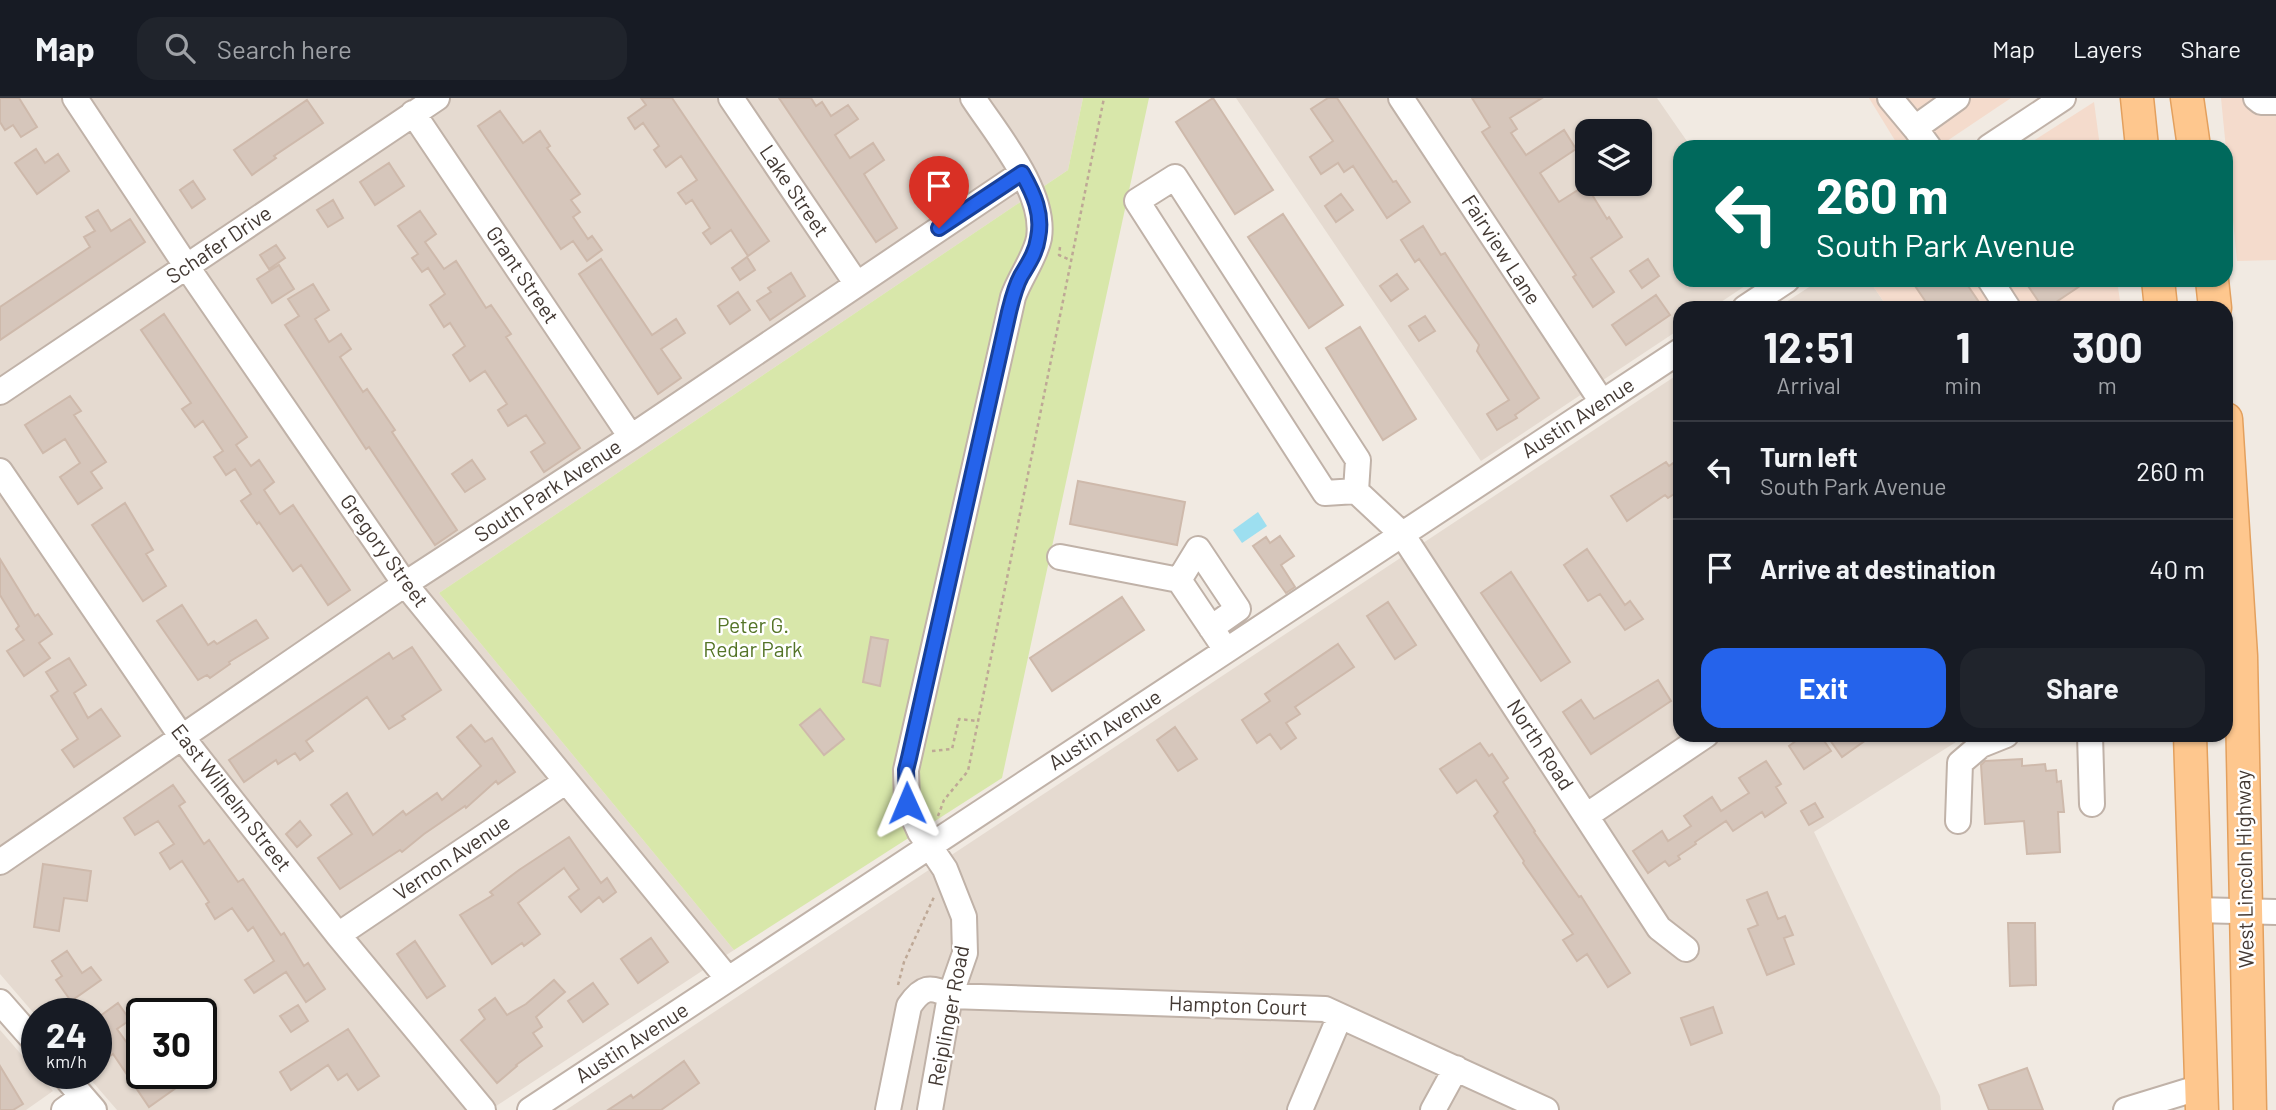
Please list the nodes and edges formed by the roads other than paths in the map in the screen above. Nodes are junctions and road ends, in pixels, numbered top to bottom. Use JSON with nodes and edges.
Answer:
{"nodes":[{"id":1,"x":75,"y":98,"type":"edge"},
{"id":2,"x":437,"y":98,"type":"edge"},
{"id":3,"x":731,"y":98,"type":"edge"},
{"id":4,"x":973,"y":98,"type":"edge"},
{"id":5,"x":1401,"y":98,"type":"edge"},
{"id":6,"x":1889,"y":98,"type":"edge"},
{"id":7,"x":1957,"y":98,"type":"edge"},
{"id":8,"x":2063,"y":98,"type":"edge"},
{"id":9,"x":2137,"y":98,"type":"edge"},
{"id":10,"x":2187,"y":98,"type":"edge"},
{"id":11,"x":2256,"y":98,"type":"edge"},
{"id":12,"x":2276,"y":102,"type":"edge"},
{"id":13,"x":413,"y":113,"type":"junction"},
{"id":14,"x":1922,"y":137,"type":"edge"},
{"id":15,"x":2005,"y":140,"type":"edge"},
{"id":16,"x":2141,"y":140,"type":"edge"},
{"id":17,"x":2193,"y":140,"type":"edge"},
{"id":18,"x":1022,"y":173,"type":"junction"},
{"id":19,"x":187,"y":267,"type":"junction"},
{"id":20,"x":856,"y":283,"type":"junction"},
{"id":21,"x":1776,"y":287,"type":"edge"},
{"id":22,"x":1756,"y":301,"type":"edge"},
{"id":23,"x":1673,"y":356,"type":"edge"},
{"id":24,"x":0,"y":392,"type":"edge"},
{"id":25,"x":1602,"y":402,"type":"junction"},
{"id":26,"x":631,"y":437,"type":"junction"},
{"id":27,"x":0,"y":471,"type":"edge"},
{"id":28,"x":1356,"y":491,"type":"junction"},
{"id":29,"x":2233,"y":530,"type":"edge"},
{"id":30,"x":1402,"y":534,"type":"junction"},
{"id":31,"x":1060,"y":557,"type":"dead end"},
{"id":32,"x":1179,"y":580,"type":"junction"},
{"id":33,"x":405,"y":584,"type":"junction"},
{"id":34,"x":1211,"y":628,"type":"junction"},
{"id":35,"x":1226,"y":650,"type":"junction"},
{"id":36,"x":181,"y":736,"type":"junction"},
{"id":37,"x":1696,"y":742,"type":"edge"},
{"id":38,"x":1988,"y":742,"type":"edge"},
{"id":39,"x":2090,"y":742,"type":"edge"},
{"id":40,"x":2190,"y":742,"type":"edge"},
{"id":41,"x":565,"y":782,"type":"junction"},
{"id":42,"x":2092,"y":804,"type":"dead end"},
{"id":43,"x":1586,"y":816,"type":"junction"},
{"id":44,"x":1958,"y":821,"type":"dead end"},
{"id":45,"x":925,"y":839,"type":"junction"},
{"id":46,"x":0,"y":862,"type":"edge"},
{"id":47,"x":2195,"y":910,"type":"junction"},
{"id":48,"x":2261,"y":911,"type":"edge"},
{"id":49,"x":338,"y":934,"type":"junction"},
{"id":50,"x":1686,"y":949,"type":"dead end"},
{"id":51,"x":728,"y":979,"type":"junction"},
{"id":52,"x":950,"y":996,"type":"junction"},
{"id":53,"x":0,"y":1002,"type":"edge"},
{"id":54,"x":1340,"y":1016,"type":"junction"},
{"id":55,"x":21,"y":1026,"type":"edge"},
{"id":56,"x":1456,"y":1068,"type":"junction"},
{"id":57,"x":71,"y":1089,"type":"edge"},
{"id":58,"x":2201,"y":1098,"type":"edge"},
{"id":59,"x":80,"y":1106,"type":"edge"},
{"id":60,"x":482,"y":1110,"type":"edge"},
{"id":61,"x":530,"y":1110,"type":"edge"},
{"id":62,"x":888,"y":1110,"type":"edge"},
{"id":63,"x":930,"y":1110,"type":"edge"},
{"id":64,"x":1300,"y":1110,"type":"edge"},
{"id":65,"x":1433,"y":1110,"type":"edge"},
{"id":66,"x":1546,"y":1110,"type":"edge"},
{"id":67,"x":2126,"y":1110,"type":"edge"},
{"id":68,"x":2250,"y":1110,"type":"edge"}],
"edges":[{"from":1,"to":19,"type":"street","name":"Gregory Street"},
{"from":2,"to":13,"type":"street","name":"Schafer Drive"},
{"from":3,"to":20,"type":"street","name":"Lake Street"},
{"from":4,"to":18,"type":"street"},
{"from":5,"to":25,"type":"street","name":"Fairview Lane"},
{"from":6,"to":14,"type":"street"},
{"from":7,"to":14,"type":"street"},
{"from":8,"to":15,"type":"street"},
{"from":9,"to":16,"type":"main road"},
{"from":10,"to":17,"type":"main road"},
{"from":11,"to":12,"type":"street"},
{"from":13,"to":19,"type":"street","name":"Schafer Drive"},
{"from":13,"to":26,"type":"street","name":"Grant Street"},
{"from":18,"to":20,"type":"street","name":"South Park Avenue"},
{"from":18,"to":45,"type":"street","name":"Reiplinger Road"},
{"from":19,"to":24,"type":"street","name":"Schafer Drive"},
{"from":19,"to":33,"type":"street","name":"Gregory Street"},
{"from":20,"to":26,"type":"street","name":"South Park Avenue"},
{"from":21,"to":22,"type":"street"},
{"from":23,"to":25,"type":"street","name":"Austin Avenue"},
{"from":25,"to":30,"type":"street","name":"Austin Avenue"},
{"from":26,"to":33,"type":"street","name":"South Park Avenue"},
{"from":27,"to":36,"type":"street","name":"East Wilhelm Street"},
{"from":28,"to":28,"type":"street"},
{"from":28,"to":30,"type":"street","name":"North Road"},
{"from":29,"to":48,"type":"main road","name":"West Lincoln Highway"},
{"from":30,"to":35,"type":"street","name":"Austin Avenue"},
{"from":30,"to":43,"type":"street","name":"North Road"},
{"from":31,"to":32,"type":"street"},
{"from":32,"to":34,"type":"street"},
{"from":32,"to":34,"type":"street"},
{"from":33,"to":36,"type":"street","name":"South Park Avenue"},
{"from":33,"to":41,"type":"street","name":"Gregory Street"},
{"from":34,"to":35,"type":"street"},
{"from":35,"to":45,"type":"street","name":"Austin Avenue"},
{"from":36,"to":46,"type":"street","name":"South Park Avenue"},
{"from":36,"to":49,"type":"street","name":"East Wilhelm Street"},
{"from":37,"to":43,"type":"street"},
{"from":38,"to":44,"type":"street"},
{"from":39,"to":42,"type":"street"},
{"from":40,"to":47,"type":"main road"},
{"from":41,"to":49,"type":"street","name":"Vernon Avenue"},
{"from":41,"to":51,"type":"street","name":"Gregory Street"},
{"from":43,"to":50,"type":"street","name":"North Road"},
{"from":45,"to":51,"type":"street","name":"Austin Avenue"},
{"from":45,"to":52,"type":"street","name":"Reiplinger Road"},
{"from":47,"to":48,"type":"street"},
{"from":47,"to":58,"type":"main road"},
{"from":48,"to":68,"type":"main road","name":"West Lincoln Highway"},
{"from":49,"to":60,"type":"street","name":"East Wilhelm Street"},
{"from":51,"to":61,"type":"street","name":"Austin Avenue"},
{"from":52,"to":54,"type":"street","name":"Hampton Court"},
{"from":52,"to":62,"type":"street","name":"Hampton Court"},
{"from":52,"to":63,"type":"street","name":"Reiplinger Road"},
{"from":53,"to":55,"type":"street"},
{"from":54,"to":56,"type":"street","name":"Hampton Court"},
{"from":54,"to":64,"type":"street"},
{"from":56,"to":65,"type":"street"},
{"from":56,"to":66,"type":"street","name":"Hampton Court"},
{"from":57,"to":59,"type":"street"},
{"from":58,"to":67,"type":"street"}]}
